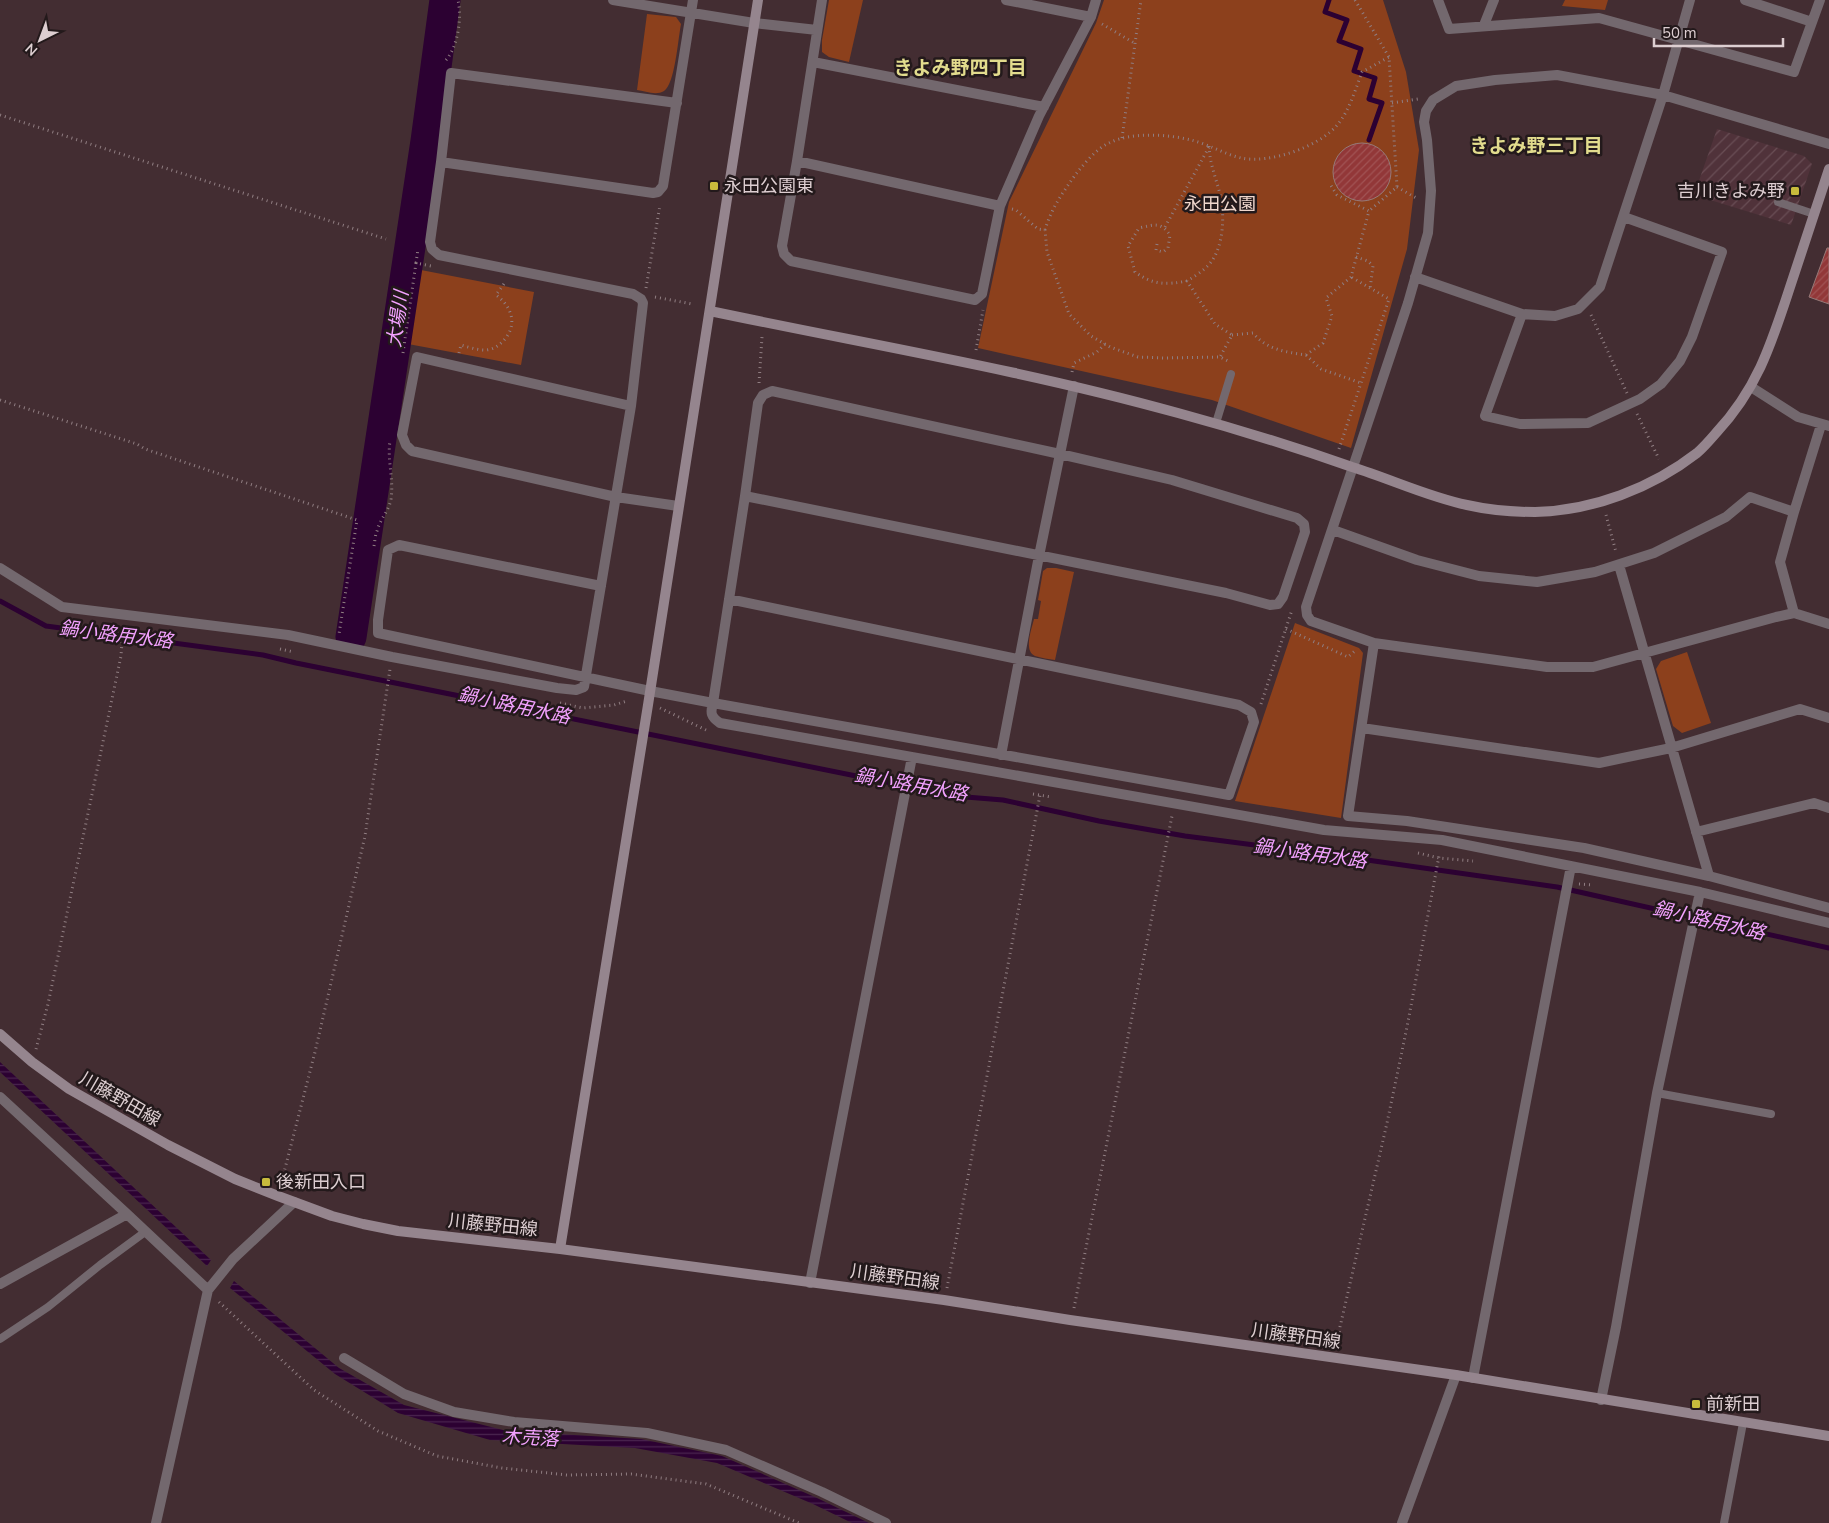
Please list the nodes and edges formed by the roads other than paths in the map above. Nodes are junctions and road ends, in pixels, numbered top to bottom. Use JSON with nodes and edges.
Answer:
{"nodes":[{"id":1,"x":614,"y":0,"type":"edge"},
{"id":2,"x":693,"y":0,"type":"edge"},
{"id":3,"x":758,"y":0,"type":"edge"},
{"id":4,"x":822,"y":0,"type":"edge"},
{"id":5,"x":1006,"y":0,"type":"edge"},
{"id":6,"x":1096,"y":0,"type":"edge"},
{"id":7,"x":1438,"y":0,"type":"edge"},
{"id":8,"x":1494,"y":0,"type":"edge"},
{"id":9,"x":1690,"y":0,"type":"edge"},
{"id":10,"x":1745,"y":0,"type":"edge"},
{"id":11,"x":1820,"y":0,"type":"edge"},
{"id":12,"x":691,"y":12,"type":"junction"},
{"id":13,"x":1091,"y":18,"type":"junction"},
{"id":14,"x":754,"y":22,"type":"junction"},
{"id":15,"x":1812,"y":22,"type":"junction"},
{"id":16,"x":1484,"y":25,"type":"junction"},
{"id":17,"x":817,"y":30,"type":"junction"},
{"id":18,"x":1679,"y":39,"type":"junction"},
{"id":19,"x":813,"y":62,"type":"junction"},
{"id":20,"x":1663,"y":95,"type":"junction"},
{"id":21,"x":677,"y":103,"type":"junction"},
{"id":22,"x":1044,"y":107,"type":"junction"},
{"id":23,"x":1829,"y":144,"type":"edge"},
{"id":24,"x":797,"y":161,"type":"junction"},
{"id":25,"x":441,"y":162,"type":"junction"},
{"id":26,"x":1829,"y":169,"type":"edge"},
{"id":27,"x":1778,"y":202,"type":"dead end"},
{"id":28,"x":1000,"y":206,"type":"junction"},
{"id":29,"x":1814,"y":214,"type":"junction"},
{"id":30,"x":1624,"y":217,"type":"junction"},
{"id":31,"x":1415,"y":277,"type":"junction"},
{"id":32,"x":710,"y":311,"type":"junction"},
{"id":33,"x":1522,"y":314,"type":"junction"},
{"id":34,"x":1231,"y":374,"type":"road end"},
{"id":35,"x":1074,"y":386,"type":"junction"},
{"id":36,"x":1751,"y":387,"type":"junction"},
{"id":37,"x":631,"y":406,"type":"junction"},
{"id":38,"x":1216,"y":423,"type":"junction"},
{"id":39,"x":1825,"y":425,"type":"edge"},
{"id":40,"x":1060,"y":454,"type":"junction"},
{"id":41,"x":1353,"y":467,"type":"junction"},
{"id":42,"x":616,"y":496,"type":"junction"},
{"id":43,"x":745,"y":496,"type":"junction"},
{"id":44,"x":678,"y":506,"type":"junction"},
{"id":45,"x":1794,"y":512,"type":"junction"},
{"id":46,"x":1333,"y":530,"type":"junction"},
{"id":47,"x":1039,"y":556,"type":"junction"},
{"id":48,"x":1619,"y":565,"type":"junction"},
{"id":49,"x":0,"y":568,"type":"edge"},
{"id":50,"x":601,"y":586,"type":"junction"},
{"id":51,"x":729,"y":599,"type":"junction"},
{"id":52,"x":1794,"y":613,"type":"junction"},
{"id":53,"x":1829,"y":624,"type":"edge"},
{"id":54,"x":1374,"y":643,"type":"junction"},
{"id":55,"x":1645,"y":654,"type":"junction"},
{"id":56,"x":1018,"y":659,"type":"junction"},
{"id":57,"x":586,"y":678,"type":"junction"},
{"id":58,"x":650,"y":691,"type":"junction"},
{"id":59,"x":713,"y":703,"type":"junction"},
{"id":60,"x":1829,"y":718,"type":"edge"},
{"id":61,"x":1362,"y":728,"type":"junction"},
{"id":62,"x":1671,"y":748,"type":"junction"},
{"id":63,"x":1001,"y":755,"type":"junction"},
{"id":64,"x":912,"y":756,"type":"junction"},
{"id":65,"x":1829,"y":808,"type":"edge"},
{"id":66,"x":1696,"y":832,"type":"junction"},
{"id":67,"x":1572,"y":866,"type":"junction"},
{"id":68,"x":1709,"y":876,"type":"junction"},
{"id":69,"x":1700,"y":892,"type":"junction"},
{"id":70,"x":1829,"y":908,"type":"edge"},
{"id":71,"x":1829,"y":923,"type":"edge"},
{"id":72,"x":0,"y":1034,"type":"edge"},
{"id":73,"x":1657,"y":1093,"type":"junction"},
{"id":74,"x":0,"y":1097,"type":"edge"},
{"id":75,"x":1771,"y":1114,"type":"dead end"},
{"id":76,"x":294,"y":1202,"type":"junction"},
{"id":77,"x":127,"y":1214,"type":"junction"},
{"id":78,"x":145,"y":1232,"type":"junction"},
{"id":79,"x":560,"y":1249,"type":"junction"},
{"id":80,"x":810,"y":1282,"type":"junction"},
{"id":81,"x":0,"y":1284,"type":"edge"},
{"id":82,"x":208,"y":1290,"type":"junction"},
{"id":83,"x":0,"y":1339,"type":"edge"},
{"id":84,"x":344,"y":1358,"type":"dead end"},
{"id":85,"x":1456,"y":1375,"type":"junction"},
{"id":86,"x":1473,"y":1378,"type":"junction"},
{"id":87,"x":1601,"y":1400,"type":"junction"},
{"id":88,"x":1743,"y":1423,"type":"junction"},
{"id":89,"x":1829,"y":1436,"type":"edge"},
{"id":90,"x":156,"y":1523,"type":"edge"},
{"id":91,"x":886,"y":1523,"type":"edge"},
{"id":92,"x":1402,"y":1523,"type":"edge"},
{"id":93,"x":1724,"y":1523,"type":"edge"}],
"edges":[{"from":1,"to":12,"type":"street"},
{"from":2,"to":12,"type":"street"},
{"from":3,"to":14,"type":"street"},
{"from":4,"to":17,"type":"street"},
{"from":5,"to":13,"type":"street"},
{"from":6,"to":13,"type":"street"},
{"from":7,"to":16,"type":"street"},
{"from":8,"to":16,"type":"street"},
{"from":9,"to":18,"type":"street"},
{"from":10,"to":15,"type":"street"},
{"from":11,"to":15,"type":"street"},
{"from":12,"to":14,"type":"street"},
{"from":12,"to":21,"type":"street"},
{"from":13,"to":22,"type":"street"},
{"from":14,"to":17,"type":"street"},
{"from":14,"to":32,"type":"street"},
{"from":15,"to":18,"type":"street"},
{"from":16,"to":18,"type":"street"},
{"from":17,"to":19,"type":"street"},
{"from":18,"to":20,"type":"street"},
{"from":19,"to":22,"type":"street"},
{"from":19,"to":24,"type":"street"},
{"from":20,"to":23,"type":"street"},
{"from":20,"to":30,"type":"street"},
{"from":20,"to":31,"type":"street"},
{"from":21,"to":25,"type":"street"},
{"from":21,"to":25,"type":"street"},
{"from":22,"to":28,"type":"street"},
{"from":24,"to":28,"type":"street"},
{"from":24,"to":28,"type":"street"},
{"from":25,"to":37,"type":"street"},
{"from":26,"to":29,"type":"street"},
{"from":27,"to":29,"type":"lane"},
{"from":29,"to":36,"type":"street"},
{"from":30,"to":33,"type":"street"},
{"from":30,"to":33,"type":"street"},
{"from":31,"to":33,"type":"street"},
{"from":31,"to":41,"type":"street"},
{"from":32,"to":35,"type":"street"},
{"from":32,"to":44,"type":"street"},
{"from":34,"to":38,"type":"lane"},
{"from":35,"to":38,"type":"street"},
{"from":35,"to":40,"type":"street"},
{"from":36,"to":39,"type":"street"},
{"from":36,"to":41,"type":"street"},
{"from":37,"to":42,"type":"street"},
{"from":37,"to":42,"type":"street"},
{"from":38,"to":41,"type":"street"},
{"from":39,"to":45,"type":"street"},
{"from":40,"to":43,"type":"street"},
{"from":40,"to":47,"type":"street"},
{"from":40,"to":47,"type":"street"},
{"from":41,"to":46,"type":"street"},
{"from":42,"to":44,"type":"street"},
{"from":42,"to":50,"type":"street"},
{"from":43,"to":47,"type":"street"},
{"from":43,"to":51,"type":"street"},
{"from":44,"to":58,"type":"street"},
{"from":45,"to":48,"type":"street"},
{"from":45,"to":52,"type":"street"},
{"from":46,"to":48,"type":"street"},
{"from":46,"to":54,"type":"street"},
{"from":47,"to":56,"type":"street"},
{"from":48,"to":55,"type":"street"},
{"from":49,"to":57,"type":"street"},
{"from":50,"to":57,"type":"street"},
{"from":50,"to":57,"type":"street"},
{"from":51,"to":56,"type":"street"},
{"from":51,"to":59,"type":"street"},
{"from":52,"to":53,"type":"street"},
{"from":52,"to":55,"type":"street"},
{"from":54,"to":55,"type":"street"},
{"from":54,"to":61,"type":"street"},
{"from":55,"to":62,"type":"street"},
{"from":56,"to":63,"type":"street"},
{"from":56,"to":63,"type":"street"},
{"from":57,"to":58,"type":"street"},
{"from":58,"to":59,"type":"street"},
{"from":58,"to":79,"type":"street"},
{"from":59,"to":63,"type":"street"},
{"from":59,"to":64,"type":"street"},
{"from":60,"to":62,"type":"street"},
{"from":61,"to":62,"type":"street"},
{"from":61,"to":68,"type":"street"},
{"from":62,"to":66,"type":"street"},
{"from":64,"to":67,"type":"street"},
{"from":64,"to":80,"type":"street"},
{"from":65,"to":66,"type":"street"},
{"from":66,"to":68,"type":"street"},
{"from":67,"to":69,"type":"street"},
{"from":67,"to":86,"type":"street"},
{"from":68,"to":70,"type":"street"},
{"from":69,"to":71,"type":"street"},
{"from":69,"to":73,"type":"street"},
{"from":72,"to":76,"type":"street","name":"川藤野田線"},
{"from":73,"to":75,"type":"lane"},
{"from":73,"to":87,"type":"street"},
{"from":74,"to":77,"type":"street"},
{"from":76,"to":79,"type":"street","name":"川藤野田線"},
{"from":76,"to":82,"type":"street"},
{"from":77,"to":78,"type":"street"},
{"from":77,"to":81,"type":"street"},
{"from":78,"to":82,"type":"street"},
{"from":78,"to":83,"type":"lane"},
{"from":79,"to":80,"type":"street","name":"川藤野田線"},
{"from":80,"to":85,"type":"street","name":"川藤野田線"},
{"from":82,"to":90,"type":"street"},
{"from":84,"to":91,"type":"street"},
{"from":85,"to":86,"type":"street","name":"川藤野田線"},
{"from":85,"to":92,"type":"street"},
{"from":86,"to":87,"type":"street","name":"川藤野田線"},
{"from":87,"to":88,"type":"street","name":"川藤野田線"},
{"from":88,"to":89,"type":"street","name":"川藤野田線"},
{"from":88,"to":93,"type":"lane"}]}
